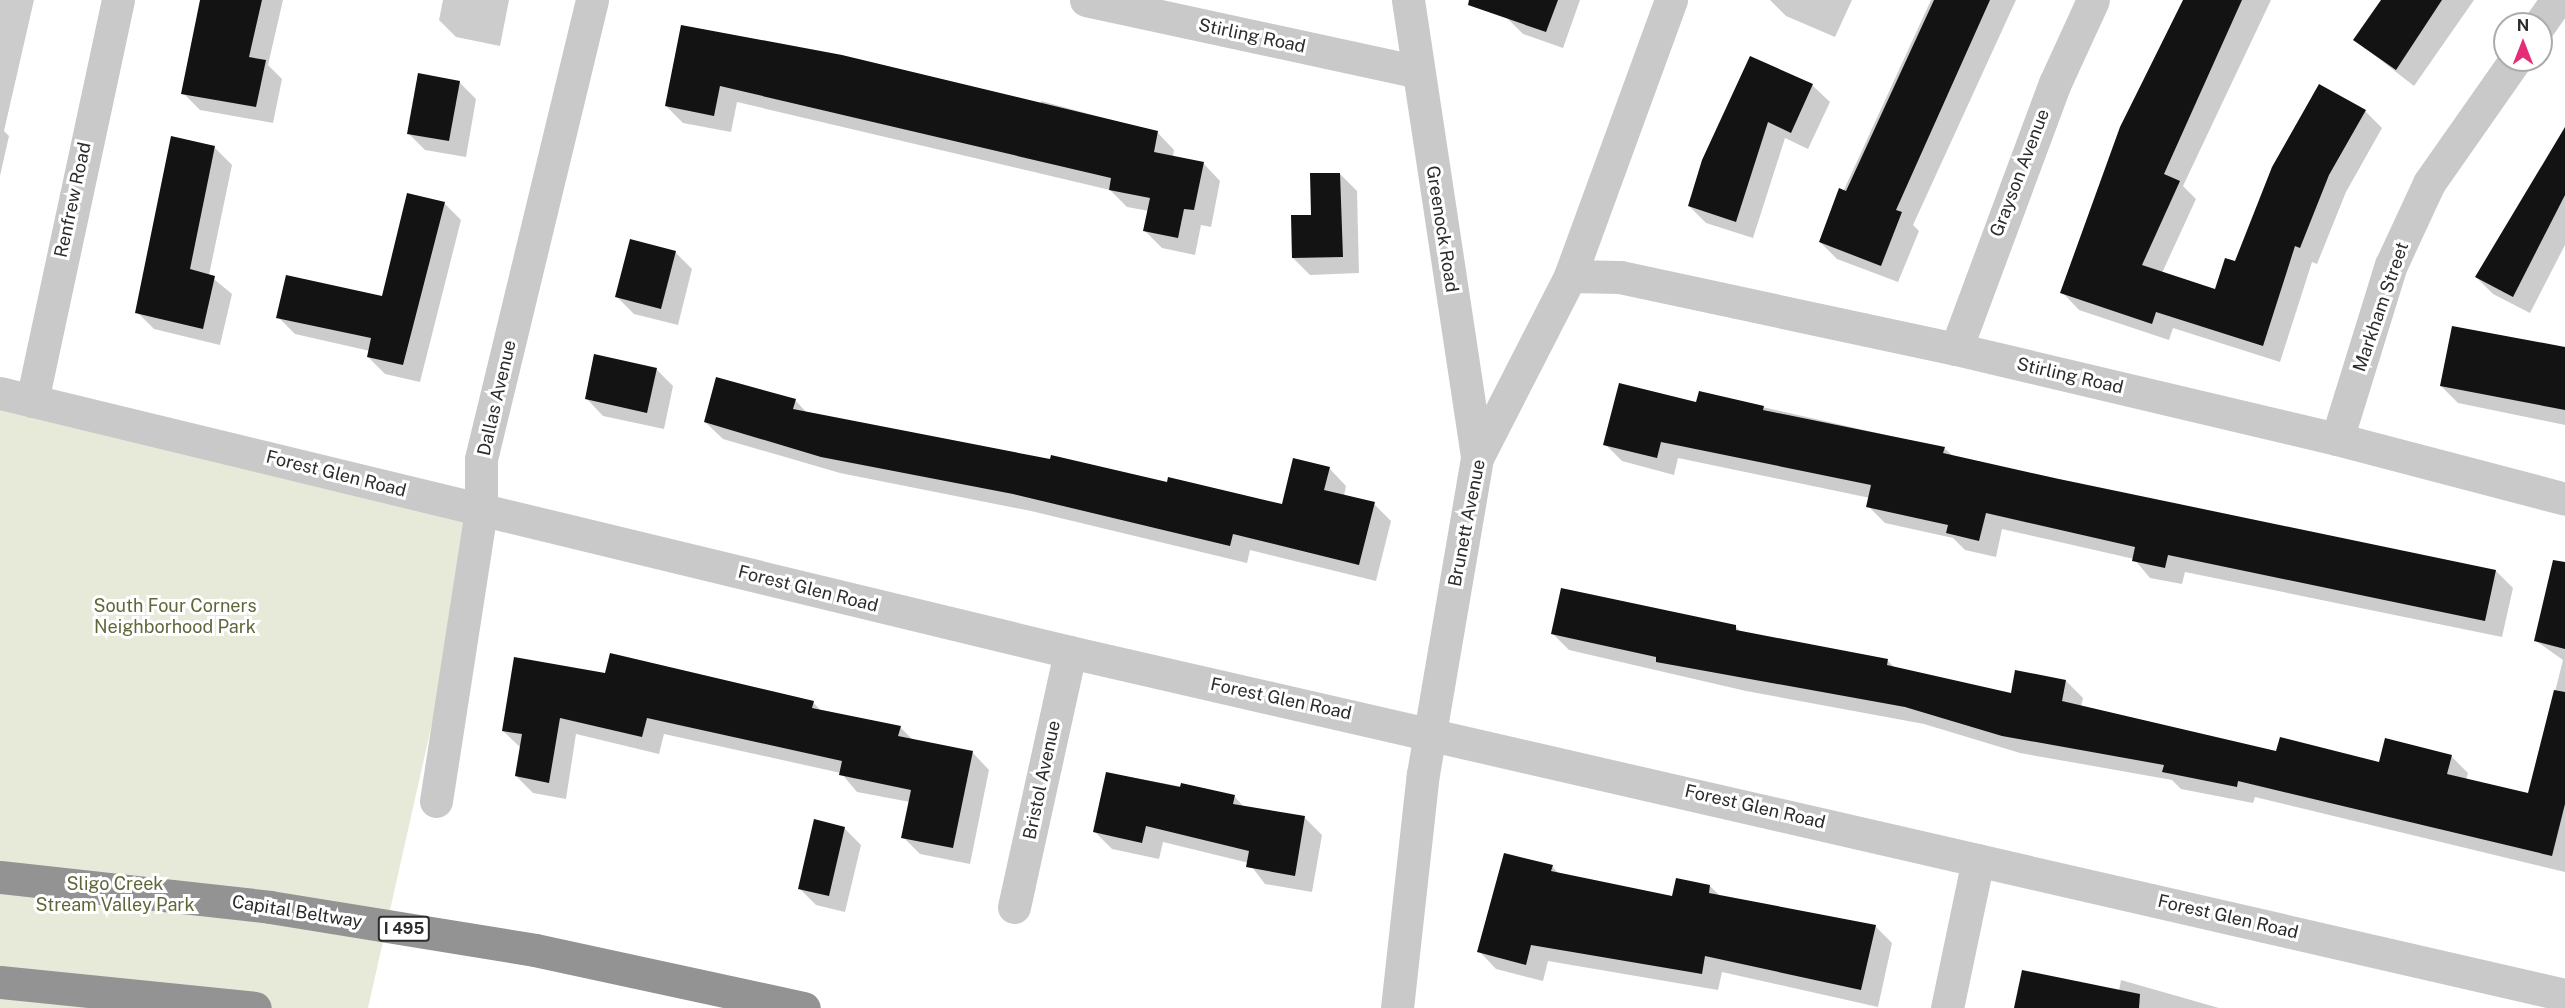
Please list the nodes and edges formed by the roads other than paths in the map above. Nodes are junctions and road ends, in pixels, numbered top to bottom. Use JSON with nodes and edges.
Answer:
{"nodes":[{"id":1,"x":118,"y":0,"type":"edge"},
{"id":2,"x":592,"y":0,"type":"edge"},
{"id":3,"x":1086,"y":0,"type":"edge"},
{"id":4,"x":1408,"y":0,"type":"edge"},
{"id":5,"x":1671,"y":0,"type":"edge"},
{"id":6,"x":2093,"y":0,"type":"edge"},
{"id":7,"x":1418,"y":72,"type":"junction"},
{"id":8,"x":2507,"y":72,"type":"edge"},
{"id":9,"x":1570,"y":276,"type":"junction"},
{"id":10,"x":1956,"y":349,"type":"junction"},
{"id":11,"x":0,"y":393,"type":"edge"},
{"id":12,"x":32,"y":401,"type":"junction"},
{"id":13,"x":2337,"y":439,"type":"junction"},
{"id":14,"x":1477,"y":458,"type":"junction"},
{"id":15,"x":2565,"y":499,"type":"edge"},
{"id":16,"x":481,"y":510,"type":"junction"},
{"id":17,"x":1070,"y":652,"type":"junction"},
{"id":18,"x":1430,"y":732,"type":"junction"},
{"id":19,"x":436,"y":801,"type":"dead end"},
{"id":20,"x":1978,"y":860,"type":"junction"},
{"id":21,"x":0,"y":877,"type":"edge"},
{"id":22,"x":1014,"y":907,"type":"dead end"},
{"id":23,"x":0,"y":982,"type":"edge"},
{"id":24,"x":2565,"y":995,"type":"edge"},
{"id":25,"x":255,"y":1008,"type":"edge"},
{"id":26,"x":804,"y":1008,"type":"edge"},
{"id":27,"x":1397,"y":1008,"type":"edge"},
{"id":28,"x":1947,"y":1008,"type":"edge"}],
"edges":[{"from":1,"to":12,"type":"street","name":"Renfrew Road"},
{"from":2,"to":16,"type":"street","name":"Dallas Avenue"},
{"from":3,"to":7,"type":"street","name":"Stirling Road"},
{"from":4,"to":7,"type":"street","name":"Greenock Road"},
{"from":5,"to":9,"type":"street","name":"Brunett Avenue"},
{"from":6,"to":10,"type":"street","name":"Grayson Avenue"},
{"from":7,"to":14,"type":"street","name":"Greenock Road"},
{"from":8,"to":13,"type":"street","name":"Markham Street"},
{"from":9,"to":10,"type":"street","name":"Stirling Road"},
{"from":9,"to":14,"type":"street","name":"Brunett Avenue"},
{"from":10,"to":13,"type":"street","name":"Stirling Road"},
{"from":11,"to":12,"type":"street","name":"Forest Glen Road"},
{"from":12,"to":16,"type":"street","name":"Forest Glen Road"},
{"from":13,"to":15,"type":"street","name":"Stirling Road"},
{"from":14,"to":18,"type":"street","name":"Brunett Avenue"},
{"from":16,"to":17,"type":"street","name":"Forest Glen Road"},
{"from":16,"to":19,"type":"street","name":"Dallas Avenue"},
{"from":17,"to":18,"type":"street","name":"Forest Glen Road"},
{"from":17,"to":22,"type":"street","name":"Bristol Avenue"},
{"from":18,"to":20,"type":"street","name":"Forest Glen Road"},
{"from":18,"to":27,"type":"street","name":"Brunett Avenue"},
{"from":20,"to":24,"type":"street","name":"Forest Glen Road"},
{"from":20,"to":28,"type":"street"},
{"from":21,"to":26,"type":"highway","name":"Capital Beltway","number":"I 495"},
{"from":23,"to":25,"type":"highway"}]}
